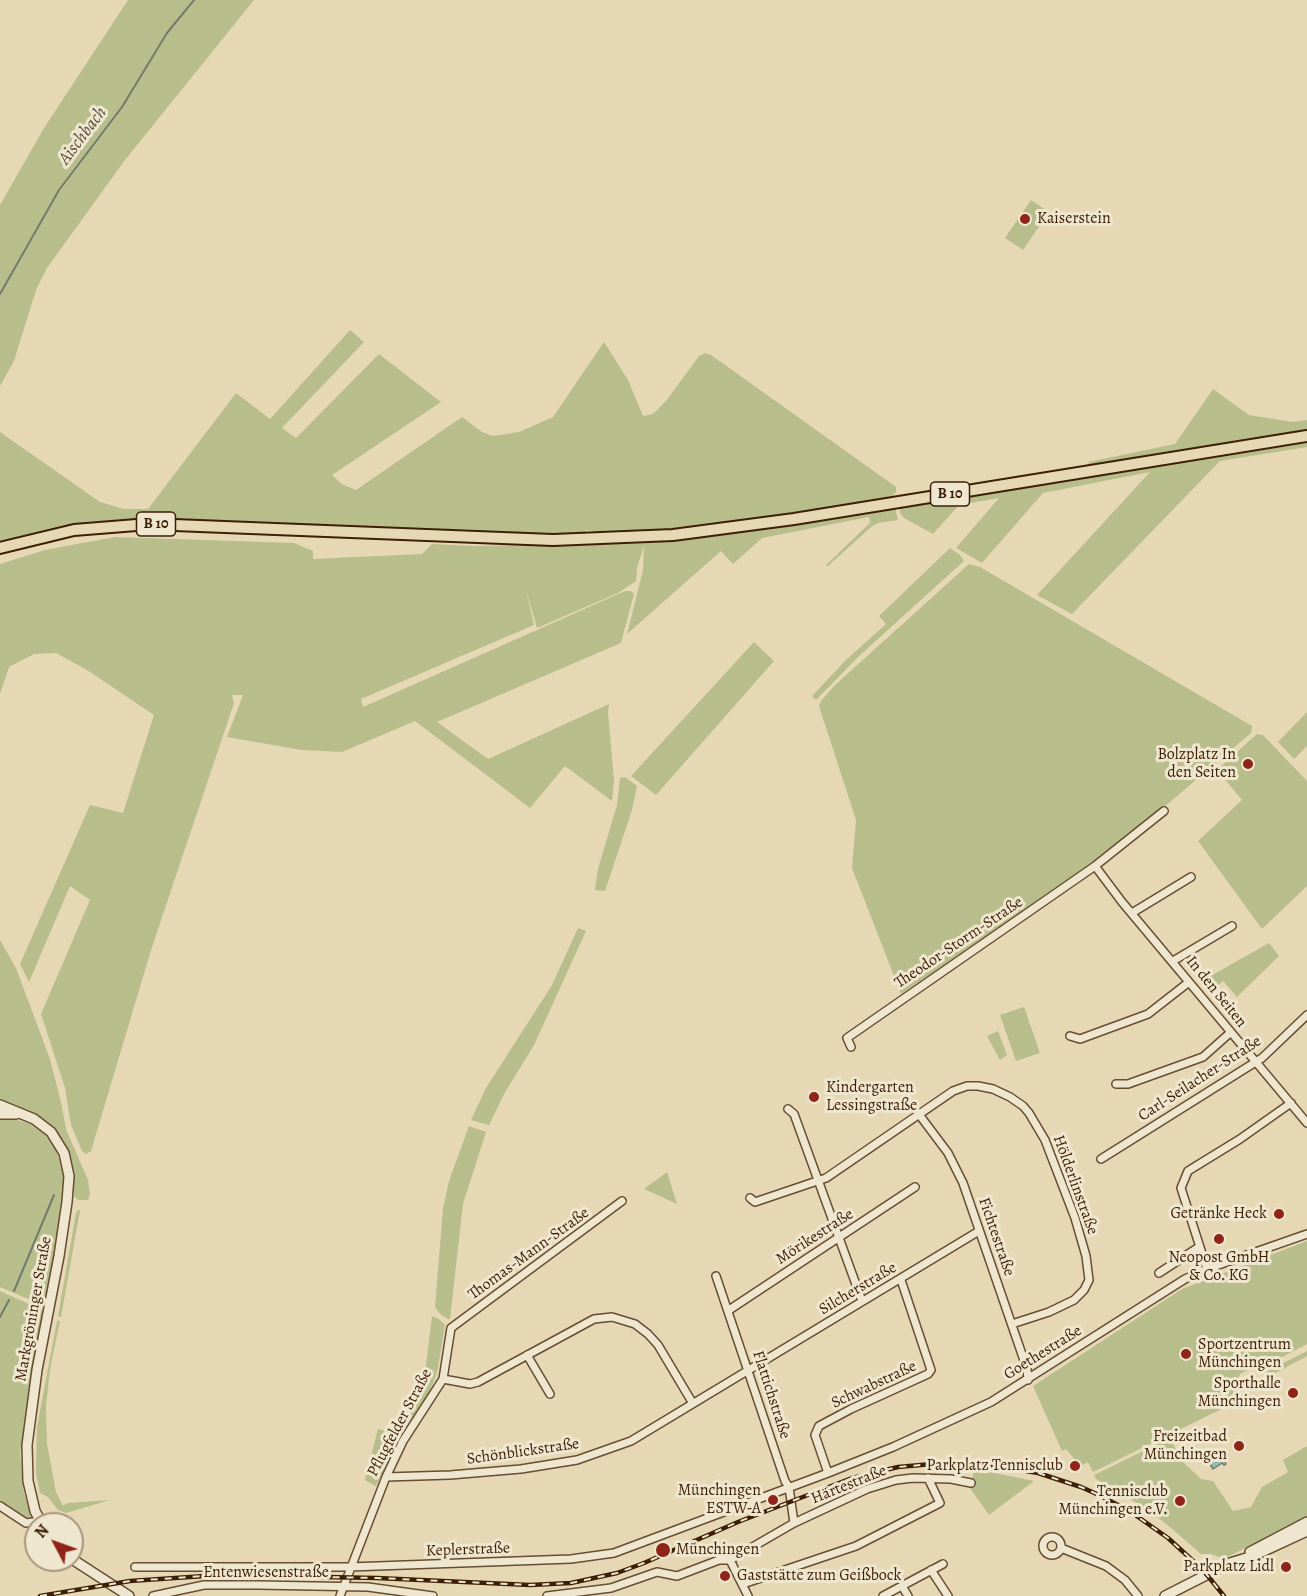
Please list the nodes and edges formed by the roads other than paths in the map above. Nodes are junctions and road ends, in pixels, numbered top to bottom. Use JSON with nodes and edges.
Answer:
{"nodes":[{"id":1,"x":1307,"y":436,"type":"edge"},
{"id":2,"x":0,"y":548,"type":"edge"},
{"id":3,"x":1164,"y":811,"type":"dead end"},
{"id":4,"x":1095,"y":866,"type":"junction"},
{"id":5,"x":1191,"y":877,"type":"dead end"},
{"id":6,"x":1132,"y":913,"type":"junction"},
{"id":7,"x":1232,"y":926,"type":"dead end"},
{"id":8,"x":1173,"y":961,"type":"junction"},
{"id":9,"x":1189,"y":982,"type":"junction"},
{"id":10,"x":1307,"y":1015,"type":"edge"},
{"id":11,"x":1231,"y":1032,"type":"junction"},
{"id":12,"x":1070,"y":1036,"type":"dead end"},
{"id":13,"x":851,"y":1047,"type":"dead end"},
{"id":14,"x":1256,"y":1062,"type":"junction"},
{"id":15,"x":1116,"y":1084,"type":"dead end"},
{"id":16,"x":1291,"y":1103,"type":"junction"},
{"id":17,"x":0,"y":1105,"type":"edge"},
{"id":18,"x":788,"y":1109,"type":"dead end"},
{"id":19,"x":918,"y":1113,"type":"junction"},
{"id":20,"x":25,"y":1114,"type":"junction"},
{"id":21,"x":2,"y":1115,"type":"edge"},
{"id":22,"x":1307,"y":1123,"type":"edge"},
{"id":23,"x":1101,"y":1159,"type":"dead end"},
{"id":24,"x":819,"y":1181,"type":"junction"},
{"id":25,"x":915,"y":1187,"type":"dead end"},
{"id":26,"x":750,"y":1198,"type":"dead end"},
{"id":27,"x":622,"y":1202,"type":"dead end"},
{"id":28,"x":979,"y":1231,"type":"junction"},
{"id":29,"x":1307,"y":1234,"type":"edge"},
{"id":30,"x":839,"y":1238,"type":"junction"},
{"id":31,"x":1199,"y":1247,"type":"junction"},
{"id":32,"x":1207,"y":1269,"type":"junction"},
{"id":33,"x":1159,"y":1273,"type":"dead end"},
{"id":34,"x":716,"y":1276,"type":"dead end"},
{"id":35,"x":901,"y":1280,"type":"junction"},
{"id":36,"x":862,"y":1301,"type":"junction"},
{"id":37,"x":729,"y":1310,"type":"junction"},
{"id":38,"x":1012,"y":1324,"type":"junction"},
{"id":39,"x":451,"y":1328,"type":"joint"},
{"id":40,"x":526,"y":1355,"type":"junction"},
{"id":41,"x":748,"y":1368,"type":"junction"},
{"id":42,"x":443,"y":1380,"type":"junction"},
{"id":43,"x":1028,"y":1380,"type":"junction"},
{"id":44,"x":550,"y":1394,"type":"dead end"},
{"id":45,"x":692,"y":1402,"type":"junction"},
{"id":46,"x":828,"y":1473,"type":"junction"},
{"id":47,"x":386,"y":1477,"type":"junction"},
{"id":48,"x":928,"y":1478,"type":"junction"},
{"id":49,"x":971,"y":1483,"type":"dead end"},
{"id":50,"x":789,"y":1487,"type":"junction"},
{"id":51,"x":0,"y":1506,"type":"edge"},
{"id":52,"x":38,"y":1512,"type":"edge"},
{"id":53,"x":24,"y":1522,"type":"edge"},
{"id":54,"x":1307,"y":1522,"type":"edge"},
{"id":55,"x":794,"y":1523,"type":"junction"},
{"id":56,"x":1307,"y":1531,"type":"edge"},
{"id":57,"x":1061,"y":1548,"type":"dead end"},
{"id":58,"x":1244,"y":1557,"type":"junction"},
{"id":59,"x":730,"y":1560,"type":"junction"},
{"id":60,"x":943,"y":1564,"type":"dead end"},
{"id":61,"x":84,"y":1567,"type":"edge"},
{"id":62,"x":135,"y":1567,"type":"dead end"},
{"id":63,"x":350,"y":1567,"type":"junction"},
{"id":64,"x":931,"y":1570,"type":"junction"},
{"id":65,"x":743,"y":1584,"type":"junction"},
{"id":66,"x":343,"y":1586,"type":"junction"},
{"id":67,"x":902,"y":1586,"type":"junction"},
{"id":68,"x":129,"y":1596,"type":"edge"},
{"id":69,"x":153,"y":1596,"type":"edge"},
{"id":70,"x":340,"y":1596,"type":"edge"},
{"id":71,"x":433,"y":1596,"type":"edge"},
{"id":72,"x":547,"y":1596,"type":"edge"},
{"id":73,"x":748,"y":1596,"type":"edge"},
{"id":74,"x":883,"y":1596,"type":"edge"},
{"id":75,"x":908,"y":1596,"type":"edge"},
{"id":76,"x":948,"y":1596,"type":"edge"},
{"id":77,"x":1138,"y":1596,"type":"edge"},
{"id":78,"x":1165,"y":1596,"type":"edge"}],
"edges":[{"from":1,"to":2,"type":"main road","number":"B 10"},
{"from":3,"to":4,"type":"street"},
{"from":4,"to":6,"type":"street","name":"In den Seiten"},
{"from":4,"to":13,"type":"street","name":"Theodor-Storm-Straße"},
{"from":5,"to":6,"type":"street"},
{"from":6,"to":8,"type":"street","name":"In den Seiten"},
{"from":7,"to":8,"type":"street","name":"In den Seiten"},
{"from":8,"to":9,"type":"street","name":"In den Seiten"},
{"from":9,"to":11,"type":"street","name":"In den Seiten"},
{"from":9,"to":12,"type":"street"},
{"from":10,"to":14,"type":"street","name":"Carl-Seilacher-Straße"},
{"from":11,"to":14,"type":"street","name":"In den Seiten"},
{"from":11,"to":15,"type":"street"},
{"from":14,"to":16,"type":"street","name":"In den Seiten"},
{"from":14,"to":23,"type":"street","name":"Carl-Seilacher-Straße"},
{"from":16,"to":22,"type":"street","name":"In den Seiten"},
{"from":16,"to":31,"type":"street"},
{"from":17,"to":20,"type":"street","name":"Markgröninger Straße"},
{"from":18,"to":24,"type":"street"},
{"from":19,"to":24,"type":"street","name":"Hölderlinstraße"},
{"from":19,"to":28,"type":"street","name":"Fichtestraße"},
{"from":19,"to":38,"type":"street","name":"Hölderlinstraße"},
{"from":20,"to":21,"type":"street"},
{"from":20,"to":52,"type":"street","name":"Markgröninger Straße"},
{"from":24,"to":26,"type":"street","name":"Hölderlinstraße"},
{"from":24,"to":30,"type":"street"},
{"from":25,"to":30,"type":"street","name":"Mörikestraße"},
{"from":27,"to":39,"type":"street","name":"Thomas-Mann-Straße"},
{"from":28,"to":35,"type":"street","name":"Silcherstraße"},
{"from":28,"to":38,"type":"street","name":"Fichtestraße"},
{"from":29,"to":32,"type":"street","name":"Goethestraße"},
{"from":30,"to":36,"type":"street"},
{"from":30,"to":37,"type":"street","name":"Mörikestraße"},
{"from":31,"to":32,"type":"street"},
{"from":31,"to":33,"type":"street"},
{"from":32,"to":43,"type":"street","name":"Goethestraße"},
{"from":34,"to":37,"type":"street","name":"Flattichstraße"},
{"from":35,"to":36,"type":"street","name":"Silcherstraße"},
{"from":35,"to":46,"type":"street","name":"Schwabstraße"},
{"from":36,"to":41,"type":"street","name":"Silcherstraße"},
{"from":37,"to":41,"type":"street","name":"Flattichstraße"},
{"from":38,"to":43,"type":"street","name":"Fichtestraße"},
{"from":39,"to":42,"type":"street","name":"Pflugfelder Straße"},
{"from":40,"to":42,"type":"street"},
{"from":40,"to":44,"type":"street"},
{"from":40,"to":45,"type":"street"},
{"from":41,"to":45,"type":"street","name":"Schönblickstraße"},
{"from":41,"to":50,"type":"street","name":"Flattichstraße"},
{"from":42,"to":47,"type":"street","name":"Pflugfelder Straße"},
{"from":43,"to":46,"type":"street","name":"Goethestraße"},
{"from":45,"to":47,"type":"street","name":"Schönblickstraße"},
{"from":46,"to":50,"type":"street","name":"Goethestraße"},
{"from":47,"to":63,"type":"street","name":"Pflugfelder Straße"},
{"from":48,"to":49,"type":"street","name":"Härtestraße"},
{"from":48,"to":55,"type":"street","name":"Härtestraße"},
{"from":48,"to":65,"type":"street"},
{"from":50,"to":55,"type":"street","name":"Flattichstraße"},
{"from":50,"to":63,"type":"street","name":"Keplerstraße"},
{"from":51,"to":53,"type":"street"},
{"from":54,"to":58,"type":"street"},
{"from":55,"to":59,"type":"street","name":"Härtestraße"},
{"from":56,"to":58,"type":"street"},
{"from":57,"to":77,"type":"street"},
{"from":58,"to":78,"type":"street"},
{"from":59,"to":65,"type":"street"},
{"from":59,"to":72,"type":"street","name":"Härtestraße"},
{"from":60,"to":64,"type":"street"},
{"from":61,"to":68,"type":"street"},
{"from":62,"to":63,"type":"street","name":"Keplerstraße"},
{"from":63,"to":66,"type":"street","name":"Pflugfelder Straße"},
{"from":64,"to":67,"type":"street"},
{"from":64,"to":76,"type":"street"},
{"from":65,"to":73,"type":"street"},
{"from":66,"to":69,"type":"street","name":"Entenwiesenstraße"},
{"from":66,"to":70,"type":"street","name":"Pflugfelder Straße"},
{"from":66,"to":71,"type":"street","name":"Entenwiesenstraße"},
{"from":67,"to":74,"type":"street"},
{"from":67,"to":75,"type":"street"}]}
